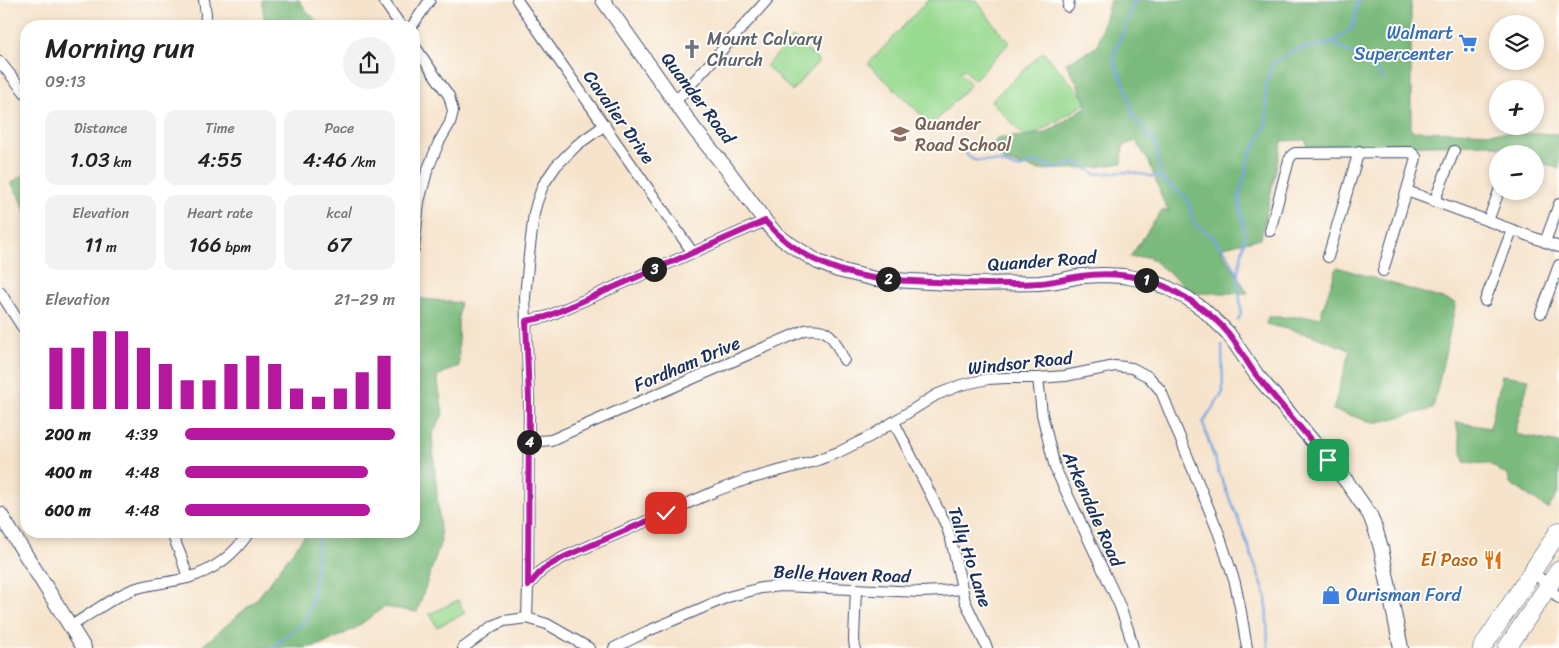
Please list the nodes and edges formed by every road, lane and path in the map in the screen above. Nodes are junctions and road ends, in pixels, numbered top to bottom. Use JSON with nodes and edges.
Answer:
{"nodes":[{"id":1,"x":204,"y":0,"type":"edge"},
{"id":2,"x":383,"y":0,"type":"edge"},
{"id":3,"x":430,"y":0,"type":"edge"},
{"id":4,"x":517,"y":0,"type":"edge"},
{"id":5,"x":603,"y":0,"type":"edge"},
{"id":6,"x":767,"y":0,"type":"edge"},
{"id":7,"x":206,"y":20,"type":"edge"},
{"id":8,"x":397,"y":20,"type":"edge"},
{"id":9,"x":416,"y":20,"type":"edge"},
{"id":10,"x":420,"y":54,"type":"edge"},
{"id":11,"x":0,"y":62,"type":"edge"},
{"id":12,"x":20,"y":87,"type":"edge"},
{"id":13,"x":675,"y":102,"type":"junction"},
{"id":14,"x":605,"y":125,"type":"junction"},
{"id":15,"x":1359,"y":151,"type":"junction"},
{"id":16,"x":1454,"y":151,"type":"dead end"},
{"id":17,"x":1407,"y":191,"type":"junction"},
{"id":18,"x":420,"y":198,"type":"edge"},
{"id":19,"x":1496,"y":200,"type":"edge"},
{"id":20,"x":1434,"y":202,"type":"junction"},
{"id":21,"x":1559,"y":204,"type":"edge"},
{"id":22,"x":765,"y":221,"type":"junction"},
{"id":23,"x":1488,"y":221,"type":"junction"},
{"id":24,"x":1512,"y":230,"type":"junction"},
{"id":25,"x":1270,"y":231,"type":"dead end"},
{"id":26,"x":1545,"y":242,"type":"junction"},
{"id":27,"x":1559,"y":247,"type":"edge"},
{"id":28,"x":692,"y":253,"type":"junction"},
{"id":29,"x":1328,"y":257,"type":"dead end"},
{"id":30,"x":1559,"y":265,"type":"edge"},
{"id":31,"x":1384,"y":271,"type":"dead end"},
{"id":32,"x":0,"y":292,"type":"edge"},
{"id":33,"x":1485,"y":301,"type":"dead end"},
{"id":34,"x":1541,"y":313,"type":"dead end"},
{"id":35,"x":526,"y":321,"type":"junction"},
{"id":36,"x":20,"y":323,"type":"edge"},
{"id":37,"x":844,"y":360,"type":"dead end"},
{"id":38,"x":1038,"y":378,"type":"junction"},
{"id":39,"x":894,"y":422,"type":"junction"},
{"id":40,"x":529,"y":442,"type":"junction"},
{"id":41,"x":0,"y":514,"type":"edge"},
{"id":42,"x":1559,"y":531,"type":"edge"},
{"id":43,"x":174,"y":538,"type":"edge"},
{"id":44,"x":245,"y":538,"type":"edge"},
{"id":45,"x":1559,"y":570,"type":"edge"},
{"id":46,"x":1533,"y":572,"type":"junction"},
{"id":47,"x":188,"y":578,"type":"junction"},
{"id":48,"x":528,"y":586,"type":"junction"},
{"id":49,"x":962,"y":588,"type":"junction"},
{"id":50,"x":856,"y":589,"type":"junction"},
{"id":51,"x":1554,"y":592,"type":"edge"},
{"id":52,"x":527,"y":618,"type":"junction"},
{"id":53,"x":71,"y":626,"type":"junction"},
{"id":54,"x":84,"y":648,"type":"edge"},
{"id":55,"x":463,"y":648,"type":"edge"},
{"id":56,"x":589,"y":648,"type":"edge"},
{"id":57,"x":614,"y":648,"type":"edge"},
{"id":58,"x":854,"y":648,"type":"edge"},
{"id":59,"x":987,"y":648,"type":"edge"},
{"id":60,"x":1133,"y":648,"type":"edge"},
{"id":61,"x":1247,"y":648,"type":"edge"},
{"id":62,"x":1401,"y":648,"type":"edge"},
{"id":63,"x":1482,"y":648,"type":"edge"},
{"id":64,"x":1507,"y":648,"type":"edge"}],
"edges":[{"from":1,"to":7,"type":"street"},
{"from":2,"to":8,"type":"street"},
{"from":3,"to":9,"type":"street"},
{"from":4,"to":14,"type":"street","name":"Cavalier Drive"},
{"from":5,"to":13,"type":"street","name":"Quander Road"},
{"from":6,"to":13,"type":"street"},
{"from":10,"to":18,"type":"street"},
{"from":11,"to":12,"type":"street"},
{"from":13,"to":22,"type":"street","name":"Quander Road"},
{"from":14,"to":28,"type":"street","name":"Cavalier Drive"},
{"from":14,"to":35,"type":"street"},
{"from":15,"to":17,"type":"street"},
{"from":15,"to":25,"type":"street"},
{"from":15,"to":29,"type":"street"},
{"from":16,"to":20,"type":"street"},
{"from":17,"to":20,"type":"street"},
{"from":17,"to":31,"type":"street"},
{"from":19,"to":23,"type":"street"},
{"from":20,"to":23,"type":"street"},
{"from":21,"to":26,"type":"street"},
{"from":22,"to":28,"type":"street"},
{"from":22,"to":62,"type":"street","name":"Quander Road"},
{"from":23,"to":24,"type":"street"},
{"from":24,"to":26,"type":"street"},
{"from":24,"to":33,"type":"street"},
{"from":26,"to":27,"type":"street"},
{"from":28,"to":35,"type":"street"},
{"from":30,"to":34,"type":"street"},
{"from":32,"to":36,"type":"street"},
{"from":35,"to":40,"type":"street"},
{"from":37,"to":40,"type":"street","name":"Fordham Drive"},
{"from":38,"to":39,"type":"street","name":"Windsor Road"},
{"from":38,"to":60,"type":"street","name":"Arkendale Road"},
{"from":38,"to":61,"type":"street","name":"Windsor Road"},
{"from":39,"to":48,"type":"street","name":"Windsor Road"},
{"from":39,"to":49,"type":"street","name":"Tally Ho Lane"},
{"from":40,"to":48,"type":"street"},
{"from":41,"to":53,"type":"street"},
{"from":42,"to":46,"type":"highway"},
{"from":43,"to":47,"type":"street"},
{"from":44,"to":47,"type":"street"},
{"from":45,"to":51,"type":"highway"},
{"from":46,"to":51,"type":"street"},
{"from":46,"to":63,"type":"highway"},
{"from":47,"to":53,"type":"street"},
{"from":48,"to":52,"type":"street"},
{"from":49,"to":50,"type":"street","name":"Belle Haven Road"},
{"from":49,"to":59,"type":"street","name":"Tally Ho Lane"},
{"from":50,"to":57,"type":"street","name":"Belle Haven Road"},
{"from":50,"to":58,"type":"street"},
{"from":51,"to":64,"type":"highway"},
{"from":52,"to":55,"type":"street"},
{"from":52,"to":56,"type":"street"},
{"from":53,"to":54,"type":"street"}]}
